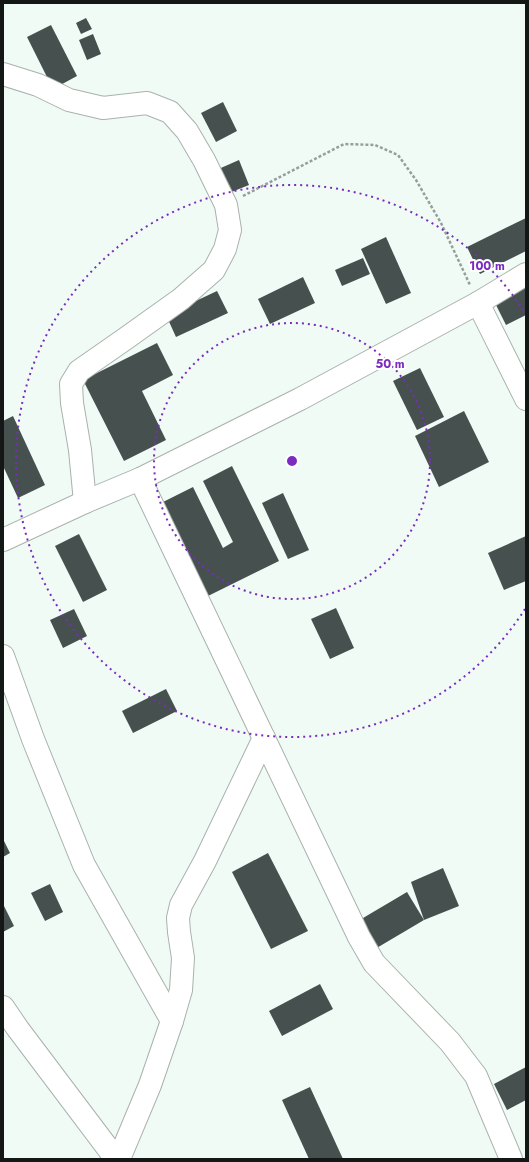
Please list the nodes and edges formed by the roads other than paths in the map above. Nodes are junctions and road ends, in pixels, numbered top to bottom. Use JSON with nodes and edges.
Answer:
{"nodes":[{"id":1,"x":3,"y":74,"type":"edge"},
{"id":2,"x":526,"y":274,"type":"edge"},
{"id":3,"x":478,"y":303,"type":"junction"},
{"id":4,"x":526,"y":399,"type":"edge"},
{"id":5,"x":140,"y":479,"type":"junction"},
{"id":6,"x":85,"y":502,"type":"junction"},
{"id":7,"x":3,"y":540,"type":"edge"},
{"id":8,"x":3,"y":656,"type":"edge"},
{"id":9,"x":264,"y":738,"type":"junction"},
{"id":10,"x":3,"y":1007,"type":"edge"},
{"id":11,"x":172,"y":1020,"type":"junction"},
{"id":12,"x":117,"y":1159,"type":"edge"},
{"id":13,"x":511,"y":1159,"type":"edge"}],
"edges":[{"from":1,"to":6,"type":"street"},
{"from":2,"to":3,"type":"street"},
{"from":3,"to":4,"type":"street"},
{"from":3,"to":5,"type":"street"},
{"from":5,"to":6,"type":"street"},
{"from":5,"to":9,"type":"street"},
{"from":6,"to":7,"type":"street"},
{"from":8,"to":11,"type":"street"},
{"from":9,"to":11,"type":"street"},
{"from":9,"to":13,"type":"street"},
{"from":10,"to":12,"type":"street"},
{"from":11,"to":12,"type":"street"}]}
